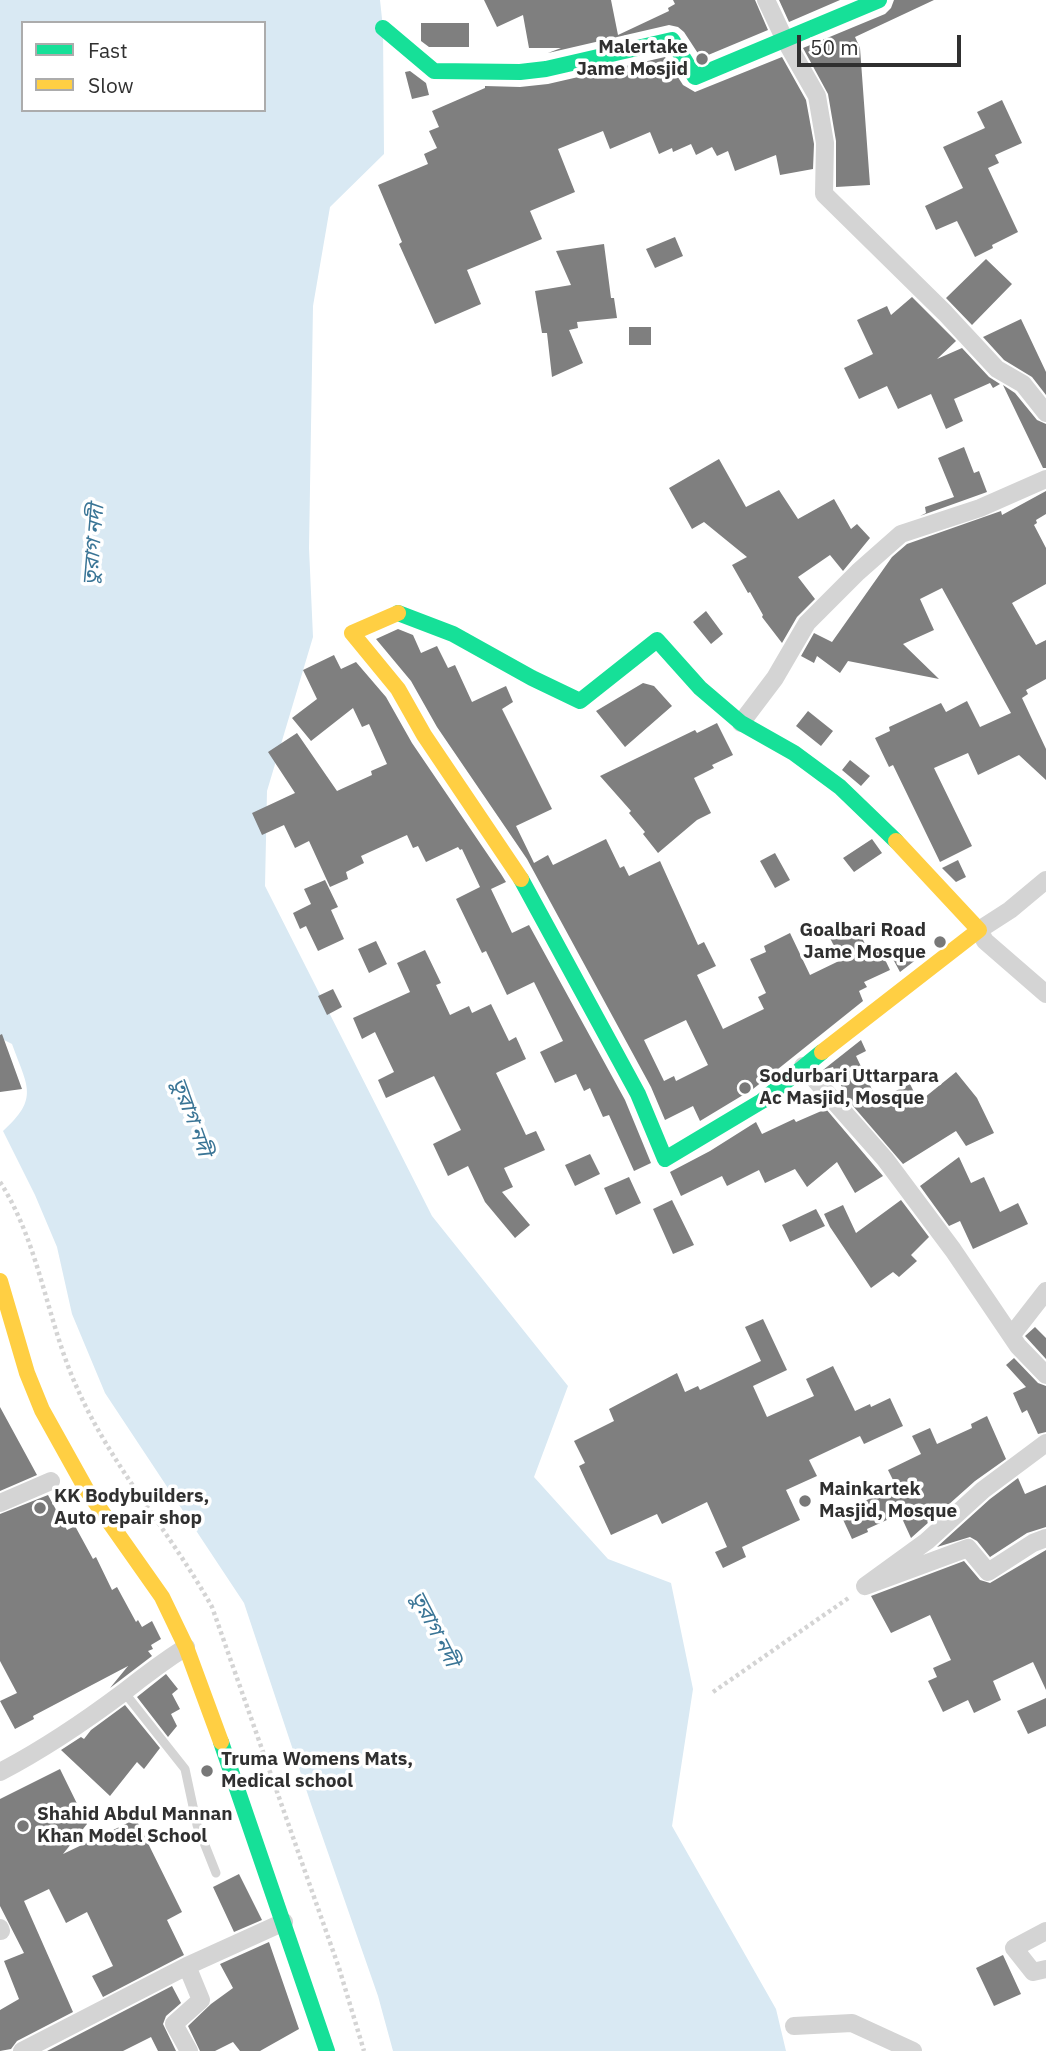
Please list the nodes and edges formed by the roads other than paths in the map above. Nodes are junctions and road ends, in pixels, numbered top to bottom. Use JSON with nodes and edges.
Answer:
{"nodes":[{"id":1,"x":766,"y":0,"type":"edge"},
{"id":2,"x":880,"y":0,"type":"edge"},
{"id":3,"x":383,"y":27,"type":"dead end"},
{"id":4,"x":784,"y":38,"type":"junction"},
{"id":5,"x":1046,"y":413,"type":"edge"},
{"id":6,"x":1046,"y":479,"type":"edge"},
{"id":7,"x":741,"y":723,"type":"junction"},
{"id":8,"x":1046,"y":880,"type":"edge"},
{"id":9,"x":979,"y":930,"type":"junction"},
{"id":10,"x":1046,"y":994,"type":"edge"},
{"id":11,"x":803,"y":1066,"type":"junction"},
{"id":12,"x":0,"y":1281,"type":"edge"},
{"id":13,"x":1046,"y":1291,"type":"edge"},
{"id":14,"x":1012,"y":1336,"type":"junction"},
{"id":15,"x":1046,"y":1375,"type":"edge"},
{"id":16,"x":1046,"y":1443,"type":"edge"},
{"id":17,"x":51,"y":1481,"type":"dead end"},
{"id":18,"x":0,"y":1503,"type":"edge"},
{"id":19,"x":1046,"y":1538,"type":"edge"},
{"id":20,"x":186,"y":1647,"type":"junction"},
{"id":21,"x":124,"y":1692,"type":"junction"},
{"id":22,"x":0,"y":1772,"type":"edge"},
{"id":23,"x":216,"y":1873,"type":"dead end"},
{"id":24,"x":284,"y":1922,"type":"junction"},
{"id":25,"x":1046,"y":1931,"type":"edge"},
{"id":26,"x":187,"y":1966,"type":"junction"},
{"id":27,"x":1046,"y":1969,"type":"edge"},
{"id":28,"x":794,"y":2026,"type":"dead end"},
{"id":29,"x":22,"y":2051,"type":"edge"},
{"id":30,"x":189,"y":2051,"type":"edge"},
{"id":31,"x":327,"y":2051,"type":"edge"},
{"id":32,"x":913,"y":2051,"type":"edge"}],
"edges":[{"from":1,"to":4,"type":"street"},
{"from":2,"to":4,"type":"main road"},
{"from":3,"to":4,"type":"main road"},
{"from":4,"to":5,"type":"street"},
{"from":6,"to":7,"type":"street"},
{"from":7,"to":9,"type":"main road"},
{"from":7,"to":11,"type":"main road"},
{"from":8,"to":9,"type":"street"},
{"from":9,"to":10,"type":"street"},
{"from":9,"to":11,"type":"main road"},
{"from":11,"to":14,"type":"street"},
{"from":12,"to":20,"type":"main road"},
{"from":13,"to":14,"type":"street"},
{"from":14,"to":15,"type":"street"},
{"from":16,"to":19,"type":"street"},
{"from":17,"to":18,"type":"street"},
{"from":20,"to":21,"type":"street"},
{"from":20,"to":24,"type":"main road"},
{"from":21,"to":22,"type":"street"},
{"from":21,"to":23,"type":"lane"},
{"from":24,"to":26,"type":"street"},
{"from":24,"to":31,"type":"main road"},
{"from":25,"to":27,"type":"street"},
{"from":26,"to":29,"type":"street"},
{"from":26,"to":30,"type":"street"},
{"from":28,"to":32,"type":"street"}]}
